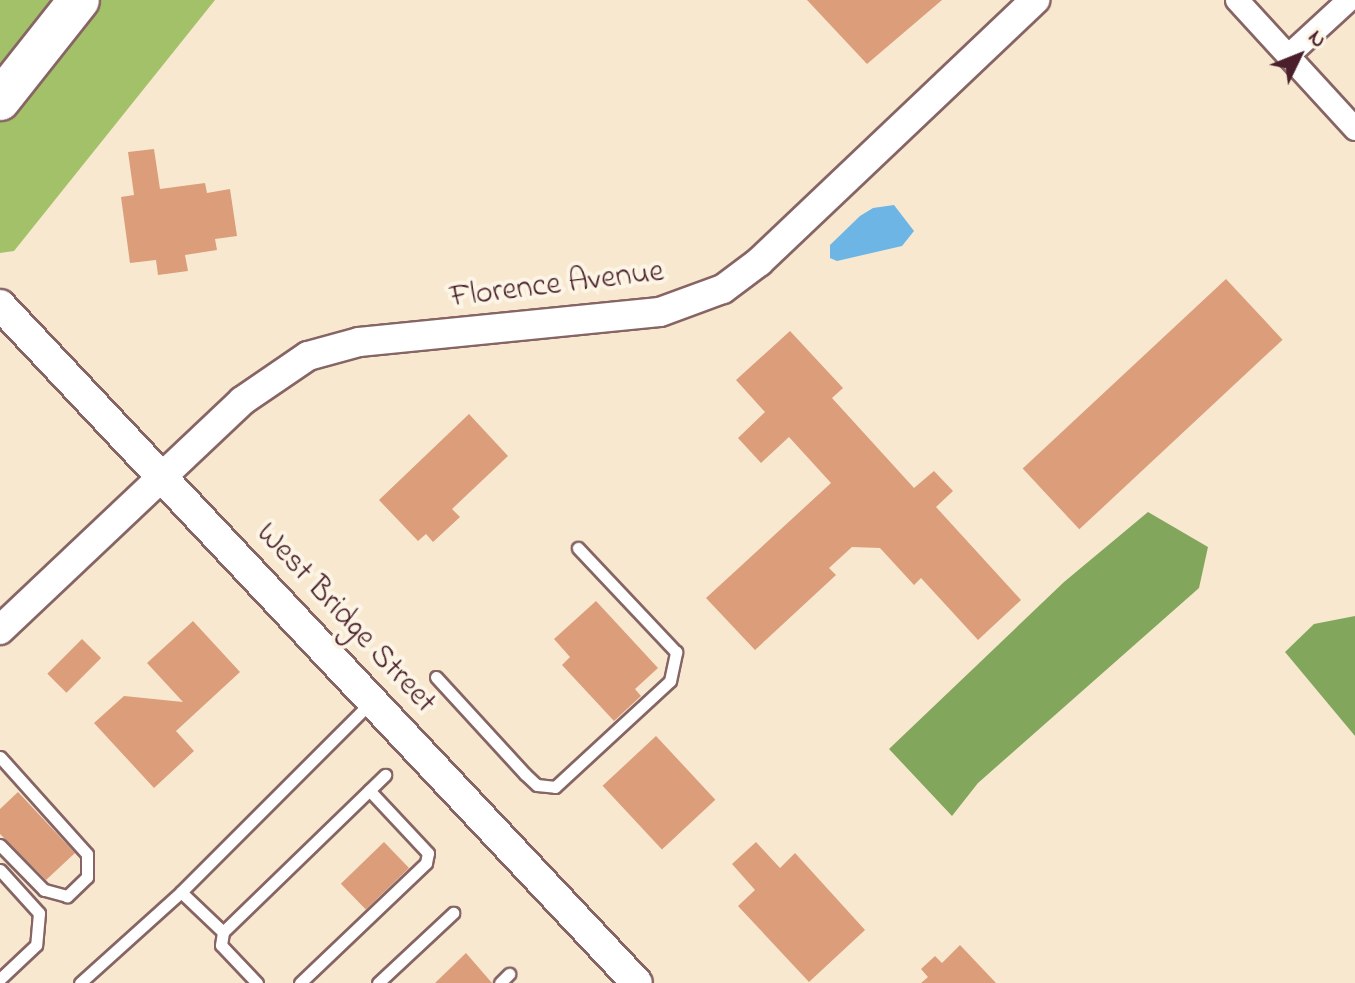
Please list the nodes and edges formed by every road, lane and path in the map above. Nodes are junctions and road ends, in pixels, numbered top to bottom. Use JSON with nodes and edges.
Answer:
{"nodes":[{"id":1,"x":79,"y":0,"type":"edge"},
{"id":2,"x":1035,"y":0,"type":"edge"},
{"id":3,"x":1237,"y":0,"type":"edge"},
{"id":4,"x":1349,"y":0,"type":"edge"},
{"id":5,"x":1288,"y":56,"type":"junction"},
{"id":6,"x":0,"y":100,"type":"edge"},
{"id":7,"x":1355,"y":129,"type":"edge"},
{"id":8,"x":0,"y":305,"type":"edge"},
{"id":9,"x":161,"y":477,"type":"junction"},
{"id":10,"x":578,"y":548,"type":"dead end"},
{"id":11,"x":0,"y":630,"type":"edge"},
{"id":12,"x":436,"y":677,"type":"dead end"},
{"id":13,"x":372,"y":700,"type":"junction"},
{"id":14,"x":0,"y":757,"type":"edge"},
{"id":15,"x":385,"y":775,"type":"dead end"},
{"id":16,"x":369,"y":790,"type":"junction"},
{"id":17,"x":0,"y":845,"type":"edge"},
{"id":18,"x":0,"y":870,"type":"edge"},
{"id":19,"x":181,"y":892,"type":"junction"},
{"id":20,"x":453,"y":913,"type":"dead end"},
{"id":21,"x":223,"y":932,"type":"junction"},
{"id":22,"x":509,"y":974,"type":"dead end"},
{"id":23,"x":0,"y":979,"type":"edge"},
{"id":24,"x":80,"y":983,"type":"edge"},
{"id":25,"x":257,"y":983,"type":"edge"},
{"id":26,"x":300,"y":983,"type":"edge"},
{"id":27,"x":378,"y":983,"type":"edge"},
{"id":28,"x":500,"y":983,"type":"edge"},
{"id":29,"x":637,"y":983,"type":"edge"}],
"edges":[{"from":1,"to":6,"type":"highway"},
{"from":2,"to":9,"type":"street","name":"Florence Avenue"},
{"from":3,"to":5,"type":"street"},
{"from":4,"to":5,"type":"street"},
{"from":5,"to":7,"type":"street"},
{"from":8,"to":9,"type":"main road","name":"West Bridge Street"},
{"from":9,"to":11,"type":"street","name":"Florence Avenue"},
{"from":9,"to":13,"type":"main road","name":"West Bridge Street"},
{"from":10,"to":12,"type":"lane"},
{"from":13,"to":19,"type":"lane"},
{"from":13,"to":29,"type":"main road","name":"West Bridge Street"},
{"from":14,"to":17,"type":"lane"},
{"from":15,"to":16,"type":"lane"},
{"from":16,"to":21,"type":"lane"},
{"from":16,"to":26,"type":"lane"},
{"from":18,"to":23,"type":"lane"},
{"from":19,"to":21,"type":"lane"},
{"from":19,"to":24,"type":"lane"},
{"from":20,"to":27,"type":"lane"},
{"from":21,"to":25,"type":"lane"},
{"from":22,"to":28,"type":"lane"}]}
